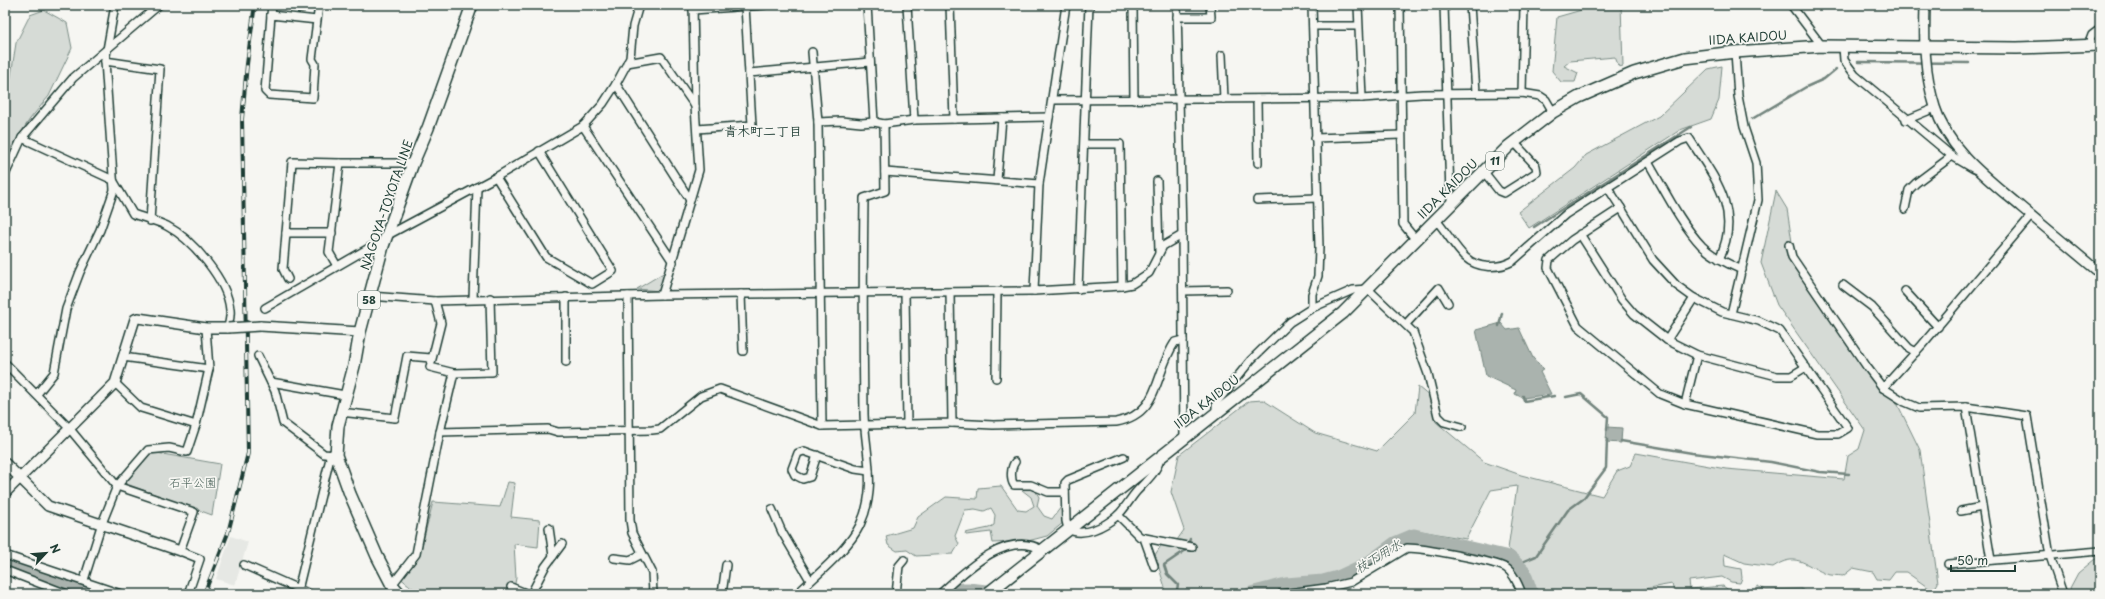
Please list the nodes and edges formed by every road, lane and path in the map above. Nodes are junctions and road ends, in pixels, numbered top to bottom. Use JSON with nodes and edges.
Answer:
{"nodes":[{"id":1,"x":115,"y":5,"type":"edge"},
{"id":2,"x":160,"y":5,"type":"edge"},
{"id":3,"x":272,"y":5,"type":"edge"},
{"id":4,"x":319,"y":5,"type":"edge"},
{"id":5,"x":472,"y":5,"type":"edge"},
{"id":6,"x":639,"y":5,"type":"edge"},
{"id":7,"x":764,"y":5,"type":"edge"},
{"id":8,"x":867,"y":5,"type":"edge"},
{"id":9,"x":907,"y":5,"type":"edge"},
{"id":10,"x":950,"y":5,"type":"edge"},
{"id":11,"x":1066,"y":5,"type":"edge"},
{"id":12,"x":1089,"y":5,"type":"edge"},
{"id":13,"x":1133,"y":5,"type":"edge"},
{"id":14,"x":1176,"y":5,"type":"edge"},
{"id":15,"x":1210,"y":5,"type":"edge"},
{"id":16,"x":1312,"y":5,"type":"edge"},
{"id":17,"x":1358,"y":5,"type":"edge"},
{"id":18,"x":1400,"y":5,"type":"edge"},
{"id":19,"x":1444,"y":5,"type":"edge"},
{"id":20,"x":1470,"y":5,"type":"edge"},
{"id":21,"x":1524,"y":5,"type":"edge"},
{"id":22,"x":1791,"y":5,"type":"edge"},
{"id":23,"x":1925,"y":5,"type":"edge"},
{"id":24,"x":745,"y":6,"type":"junction"},
{"id":25,"x":693,"y":7,"type":"edge"},
{"id":26,"x":271,"y":15,"type":"junction"},
{"id":27,"x":1177,"y":17,"type":"junction"},
{"id":28,"x":317,"y":20,"type":"junction"},
{"id":29,"x":1313,"y":26,"type":"junction"},
{"id":30,"x":1358,"y":26,"type":"junction"},
{"id":31,"x":2100,"y":29,"type":"edge"},
{"id":32,"x":2100,"y":45,"type":"edge"},
{"id":33,"x":1822,"y":46,"type":"junction"},
{"id":34,"x":2088,"y":46,"type":"junction"},
{"id":35,"x":1843,"y":47,"type":"junction"},
{"id":36,"x":1924,"y":48,"type":"junction"},
{"id":37,"x":108,"y":50,"type":"junction"},
{"id":38,"x":812,"y":52,"type":"dead end"},
{"id":39,"x":1735,"y":52,"type":"junction"},
{"id":40,"x":1222,"y":55,"type":"dead end"},
{"id":41,"x":105,"y":61,"type":"junction"},
{"id":42,"x":628,"y":62,"type":"junction"},
{"id":43,"x":870,"y":62,"type":"junction"},
{"id":44,"x":813,"y":68,"type":"junction"},
{"id":45,"x":749,"y":73,"type":"junction"},
{"id":46,"x":616,"y":84,"type":"junction"},
{"id":47,"x":1476,"y":92,"type":"junction"},
{"id":48,"x":1448,"y":93,"type":"junction"},
{"id":49,"x":1522,"y":93,"type":"junction"},
{"id":50,"x":1402,"y":96,"type":"junction"},
{"id":51,"x":1314,"y":98,"type":"junction"},
{"id":52,"x":1362,"y":98,"type":"junction"},
{"id":53,"x":1224,"y":99,"type":"junction"},
{"id":54,"x":1053,"y":100,"type":"junction"},
{"id":55,"x":1087,"y":100,"type":"junction"},
{"id":56,"x":1134,"y":100,"type":"junction"},
{"id":57,"x":1178,"y":100,"type":"junction"},
{"id":58,"x":1257,"y":100,"type":"junction"},
{"id":59,"x":695,"y":106,"type":"junction"},
{"id":60,"x":1935,"y":108,"type":"junction"},
{"id":61,"x":1553,"y":112,"type":"junction"},
{"id":62,"x":1049,"y":116,"type":"junction"},
{"id":63,"x":1002,"y":118,"type":"junction"},
{"id":64,"x":954,"y":119,"type":"junction"},
{"id":65,"x":914,"y":120,"type":"junction"},
{"id":66,"x":1906,"y":120,"type":"junction"},
{"id":67,"x":818,"y":122,"type":"junction"},
{"id":68,"x":874,"y":122,"type":"junction"},
{"id":69,"x":884,"y":124,"type":"junction"},
{"id":70,"x":583,"y":126,"type":"junction"},
{"id":71,"x":697,"y":129,"type":"junction"},
{"id":72,"x":1401,"y":135,"type":"junction"},
{"id":73,"x":22,"y":138,"type":"junction"},
{"id":74,"x":1316,"y":138,"type":"junction"},
{"id":75,"x":1514,"y":142,"type":"junction"},
{"id":76,"x":1085,"y":144,"type":"junction"},
{"id":77,"x":539,"y":151,"type":"junction"},
{"id":78,"x":1952,"y":156,"type":"junction"},
{"id":79,"x":1648,"y":162,"type":"junction"},
{"id":80,"x":340,"y":163,"type":"junction"},
{"id":81,"x":413,"y":163,"type":"junction"},
{"id":82,"x":1258,"y":163,"type":"dead end"},
{"id":83,"x":885,"y":172,"type":"junction"},
{"id":84,"x":1484,"y":172,"type":"junction"},
{"id":85,"x":1982,"y":173,"type":"junction"},
{"id":86,"x":5,"y":175,"type":"edge"},
{"id":87,"x":496,"y":177,"type":"junction"},
{"id":88,"x":113,"y":180,"type":"junction"},
{"id":89,"x":997,"y":180,"type":"junction"},
{"id":90,"x":1157,"y":181,"type":"dead end"},
{"id":91,"x":1039,"y":184,"type":"junction"},
{"id":92,"x":477,"y":187,"type":"junction"},
{"id":93,"x":1608,"y":188,"type":"junction"},
{"id":94,"x":1318,"y":198,"type":"junction"},
{"id":95,"x":690,"y":200,"type":"junction"},
{"id":96,"x":1257,"y":200,"type":"dead end"},
{"id":97,"x":1452,"y":204,"type":"junction"},
{"id":98,"x":1620,"y":208,"type":"junction"},
{"id":99,"x":1905,"y":209,"type":"dead end"},
{"id":100,"x":2031,"y":216,"type":"junction"},
{"id":101,"x":1436,"y":220,"type":"junction"},
{"id":102,"x":150,"y":221,"type":"junction"},
{"id":103,"x":286,"y":233,"type":"junction"},
{"id":104,"x":332,"y":233,"type":"junction"},
{"id":105,"x":1580,"y":234,"type":"junction"},
{"id":106,"x":388,"y":235,"type":"junction"},
{"id":107,"x":1182,"y":235,"type":"junction"},
{"id":108,"x":1416,"y":240,"type":"junction"},
{"id":109,"x":1789,"y":245,"type":"dead end"},
{"id":110,"x":383,"y":246,"type":"junction"},
{"id":111,"x":1159,"y":252,"type":"junction"},
{"id":112,"x":1719,"y":259,"type":"junction"},
{"id":113,"x":673,"y":262,"type":"junction"},
{"id":114,"x":338,"y":266,"type":"junction"},
{"id":115,"x":1742,"y":270,"type":"junction"},
{"id":116,"x":2100,"y":273,"type":"edge"},
{"id":117,"x":288,"y":279,"type":"dead end"},
{"id":118,"x":592,"y":284,"type":"junction"},
{"id":119,"x":1843,"y":285,"type":"dead end"},
{"id":120,"x":1122,"y":286,"type":"junction"},
{"id":121,"x":1078,"y":289,"type":"junction"},
{"id":122,"x":1368,"y":289,"type":"junction"},
{"id":123,"x":1227,"y":290,"type":"dead end"},
{"id":124,"x":1905,"y":290,"type":"dead end"},
{"id":125,"x":997,"y":291,"type":"junction"},
{"id":126,"x":1034,"y":291,"type":"junction"},
{"id":127,"x":1183,"y":291,"type":"junction"},
{"id":128,"x":905,"y":292,"type":"junction"},
{"id":129,"x":950,"y":292,"type":"junction"},
{"id":130,"x":863,"y":293,"type":"junction"},
{"id":131,"x":741,"y":294,"type":"junction"},
{"id":132,"x":821,"y":294,"type":"junction"},
{"id":133,"x":662,"y":295,"type":"junction"},
{"id":134,"x":370,"y":296,"type":"junction"},
{"id":135,"x":590,"y":296,"type":"junction"},
{"id":136,"x":628,"y":296,"type":"junction"},
{"id":137,"x":566,"y":297,"type":"junction"},
{"id":138,"x":490,"y":298,"type":"junction"},
{"id":139,"x":1694,"y":298,"type":"junction"},
{"id":140,"x":473,"y":299,"type":"junction"},
{"id":141,"x":436,"y":301,"type":"junction"},
{"id":142,"x":1448,"y":303,"type":"dead end"},
{"id":143,"x":265,"y":308,"type":"dead end"},
{"id":144,"x":1312,"y":308,"type":"junction"},
{"id":145,"x":1731,"y":314,"type":"junction"},
{"id":146,"x":1406,"y":324,"type":"junction"},
{"id":147,"x":1938,"y":327,"type":"junction"},
{"id":148,"x":206,"y":328,"type":"junction"},
{"id":149,"x":228,"y":328,"type":"junction"},
{"id":150,"x":360,"y":332,"type":"junction"},
{"id":151,"x":1183,"y":340,"type":"junction"},
{"id":152,"x":1667,"y":340,"type":"junction"},
{"id":153,"x":743,"y":351,"type":"dead end"},
{"id":154,"x":1916,"y":352,"type":"junction"},
{"id":155,"x":1697,"y":355,"type":"junction"},
{"id":156,"x":258,"y":356,"type":"dead end"},
{"id":157,"x":123,"y":357,"type":"junction"},
{"id":158,"x":431,"y":358,"type":"junction"},
{"id":159,"x":566,"y":362,"type":"dead end"},
{"id":160,"x":5,"y":363,"type":"edge"},
{"id":161,"x":1806,"y":368,"type":"junction"},
{"id":162,"x":209,"y":369,"type":"junction"},
{"id":163,"x":454,"y":373,"type":"junction"},
{"id":164,"x":996,"y":378,"type":"dead end"},
{"id":165,"x":271,"y":382,"type":"junction"},
{"id":166,"x":115,"y":383,"type":"junction"},
{"id":167,"x":1883,"y":388,"type":"junction"},
{"id":168,"x":37,"y":394,"type":"junction"},
{"id":169,"x":345,"y":395,"type":"junction"},
{"id":170,"x":1685,"y":404,"type":"junction"},
{"id":171,"x":1966,"y":407,"type":"junction"},
{"id":172,"x":340,"y":412,"type":"junction"},
{"id":173,"x":1216,"y":412,"type":"junction"},
{"id":174,"x":952,"y":423,"type":"junction"},
{"id":175,"x":907,"y":424,"type":"junction"},
{"id":176,"x":196,"y":425,"type":"junction"},
{"id":177,"x":822,"y":426,"type":"junction"},
{"id":178,"x":864,"y":427,"type":"junction"},
{"id":179,"x":1462,"y":427,"type":"dead end"},
{"id":180,"x":69,"y":428,"type":"junction"},
{"id":181,"x":629,"y":430,"type":"junction"},
{"id":182,"x":440,"y":432,"type":"junction"},
{"id":183,"x":1184,"y":438,"type":"junction"},
{"id":184,"x":333,"y":454,"type":"junction"},
{"id":185,"x":816,"y":455,"type":"dead end"},
{"id":186,"x":1124,"y":457,"type":"dead end"},
{"id":187,"x":1160,"y":457,"type":"junction"},
{"id":188,"x":1015,"y":462,"type":"dead end"},
{"id":189,"x":5,"y":463,"type":"edge"},
{"id":190,"x":869,"y":471,"type":"junction"},
{"id":191,"x":19,"y":478,"type":"junction"},
{"id":192,"x":117,"y":486,"type":"junction"},
{"id":193,"x":1065,"y":492,"type":"junction"},
{"id":194,"x":5,"y":493,"type":"edge"},
{"id":195,"x":1982,"y":507,"type":"junction"},
{"id":196,"x":772,"y":509,"type":"dead end"},
{"id":197,"x":1961,"y":511,"type":"dead end"},
{"id":198,"x":1118,"y":515,"type":"junction"},
{"id":199,"x":101,"y":526,"type":"junction"},
{"id":200,"x":549,"y":528,"type":"dead end"},
{"id":201,"x":1068,"y":529,"type":"junction"},
{"id":202,"x":1144,"y":538,"type":"junction"},
{"id":203,"x":562,"y":544,"type":"dead end"},
{"id":204,"x":1189,"y":546,"type":"dead end"},
{"id":205,"x":1042,"y":550,"type":"junction"},
{"id":206,"x":180,"y":551,"type":"junction"},
{"id":207,"x":2100,"y":551,"type":"edge"},
{"id":208,"x":642,"y":554,"type":"junction"},
{"id":209,"x":5,"y":555,"type":"edge"},
{"id":210,"x":553,"y":556,"type":"junction"},
{"id":211,"x":2050,"y":556,"type":"junction"},
{"id":212,"x":614,"y":558,"type":"dead end"},
{"id":213,"x":904,"y":560,"type":"dead end"},
{"id":214,"x":1991,"y":560,"type":"junction"},
{"id":215,"x":1948,"y":564,"type":"dead end"},
{"id":216,"x":244,"y":565,"type":"dead end"},
{"id":217,"x":726,"y":565,"type":"dead end"},
{"id":218,"x":1154,"y":566,"type":"dead end"},
{"id":219,"x":5,"y":570,"type":"edge"},
{"id":220,"x":84,"y":580,"type":"junction"},
{"id":221,"x":810,"y":580,"type":"junction"},
{"id":222,"x":392,"y":585,"type":"junction"},
{"id":223,"x":511,"y":587,"type":"dead end"},
{"id":224,"x":298,"y":591,"type":"edge"},
{"id":225,"x":67,"y":594,"type":"edge"},
{"id":226,"x":121,"y":594,"type":"edge"},
{"id":227,"x":188,"y":594,"type":"edge"},
{"id":228,"x":310,"y":594,"type":"edge"},
{"id":229,"x":400,"y":594,"type":"edge"},
{"id":230,"x":530,"y":594,"type":"edge"},
{"id":231,"x":653,"y":594,"type":"edge"},
{"id":232,"x":722,"y":594,"type":"edge"},
{"id":233,"x":797,"y":594,"type":"edge"},
{"id":234,"x":896,"y":594,"type":"edge"},
{"id":235,"x":940,"y":594,"type":"edge"},
{"id":236,"x":987,"y":594,"type":"edge"},
{"id":237,"x":1281,"y":594,"type":"edge"},
{"id":238,"x":1522,"y":594,"type":"edge"},
{"id":239,"x":2063,"y":594,"type":"edge"}],
"edges":[{"from":1,"to":37,"type":"street"},
{"from":2,"to":37,"type":"street"},
{"from":3,"to":26,"type":"street"},
{"from":4,"to":28,"type":"street"},
{"from":5,"to":81,"type":"main road","name":"NAGOYA-TOYOTA LINE","number":"58"},
{"from":6,"to":42,"type":"street"},
{"from":7,"to":24,"type":"street"},
{"from":8,"to":43,"type":"street"},
{"from":9,"to":65,"type":"street"},
{"from":10,"to":64,"type":"street"},
{"from":11,"to":54,"type":"street"},
{"from":12,"to":55,"type":"street"},
{"from":13,"to":56,"type":"street"},
{"from":14,"to":27,"type":"street"},
{"from":15,"to":27,"type":"street"},
{"from":16,"to":29,"type":"street"},
{"from":17,"to":30,"type":"street"},
{"from":18,"to":50,"type":"street"},
{"from":19,"to":48,"type":"street"},
{"from":20,"to":47,"type":"street"},
{"from":21,"to":49,"type":"street"},
{"from":22,"to":33,"type":"street"},
{"from":23,"to":36,"type":"street"},
{"from":24,"to":25,"type":"street"},
{"from":24,"to":45,"type":"street"},
{"from":25,"to":59,"type":"street"},
{"from":26,"to":28,"type":"street"},
{"from":26,"to":28,"type":"street"},
{"from":27,"to":57,"type":"street"},
{"from":29,"to":30,"type":"street"},
{"from":29,"to":51,"type":"street"},
{"from":30,"to":52,"type":"street"},
{"from":31,"to":34,"type":"street"},
{"from":32,"to":34,"type":"main road","name":"IIDA KAIDOU","number":"11"},
{"from":33,"to":35,"type":"main road","name":"IIDA KAIDOU","number":"11"},
{"from":33,"to":39,"type":"main road","name":"IIDA KAIDOU","number":"11"},
{"from":34,"to":36,"type":"main road","name":"IIDA KAIDOU","number":"11"},
{"from":35,"to":36,"type":"main road","name":"IIDA KAIDOU","number":"11"},
{"from":35,"to":66,"type":"street"},
{"from":36,"to":60,"type":"street"},
{"from":37,"to":41,"type":"street"},
{"from":37,"to":73,"type":"street"},
{"from":38,"to":44,"type":"street"},
{"from":39,"to":61,"type":"main road","name":"IIDA KAIDOU","number":"11"},
{"from":39,"to":115,"type":"street"},
{"from":40,"to":53,"type":"street"},
{"from":41,"to":88,"type":"street"},
{"from":41,"to":102,"type":"street"},
{"from":42,"to":46,"type":"street"},
{"from":42,"to":59,"type":"street"},
{"from":43,"to":44,"type":"street"},
{"from":43,"to":68,"type":"street"},
{"from":44,"to":45,"type":"street"},
{"from":44,"to":67,"type":"street"},
{"from":45,"to":71,"type":"street"},
{"from":46,"to":70,"type":"street"},
{"from":46,"to":95,"type":"street"},
{"from":47,"to":48,"type":"street"},
{"from":47,"to":49,"type":"street"},
{"from":48,"to":50,"type":"street"},
{"from":48,"to":97,"type":"street"},
{"from":49,"to":61,"type":"street"},
{"from":50,"to":52,"type":"street"},
{"from":50,"to":72,"type":"street"},
{"from":51,"to":52,"type":"street"},
{"from":51,"to":58,"type":"street"},
{"from":51,"to":74,"type":"street"},
{"from":53,"to":57,"type":"street"},
{"from":53,"to":58,"type":"street"},
{"from":54,"to":55,"type":"street"},
{"from":54,"to":62,"type":"street"},
{"from":55,"to":56,"type":"street"},
{"from":55,"to":76,"type":"street"},
{"from":56,"to":57,"type":"street"},
{"from":57,"to":107,"type":"street"},
{"from":58,"to":82,"type":"street"},
{"from":59,"to":71,"type":"street"},
{"from":60,"to":66,"type":"street"},
{"from":60,"to":85,"type":"street"},
{"from":61,"to":75,"type":"main road","name":"IIDA KAIDOU","number":"11"},
{"from":62,"to":63,"type":"street"},
{"from":62,"to":91,"type":"street"},
{"from":63,"to":64,"type":"street"},
{"from":63,"to":89,"type":"street"},
{"from":64,"to":65,"type":"street"},
{"from":65,"to":69,"type":"street"},
{"from":66,"to":78,"type":"street"},
{"from":67,"to":68,"type":"street"},
{"from":67,"to":132,"type":"street"},
{"from":68,"to":69,"type":"street"},
{"from":69,"to":83,"type":"street"},
{"from":70,"to":77,"type":"street"},
{"from":70,"to":113,"type":"street"},
{"from":71,"to":95,"type":"street"},
{"from":72,"to":74,"type":"street"},
{"from":72,"to":108,"type":"street"},
{"from":73,"to":86,"type":"street"},
{"from":73,"to":88,"type":"street"},
{"from":74,"to":94,"type":"street"},
{"from":75,"to":84,"type":"main road","name":"IIDA KAIDOU","number":"11"},
{"from":75,"to":84,"type":"street"},
{"from":76,"to":120,"type":"street"},
{"from":76,"to":121,"type":"street"},
{"from":77,"to":87,"type":"street"},
{"from":77,"to":118,"type":"street"},
{"from":78,"to":85,"type":"street"},
{"from":78,"to":99,"type":"street"},
{"from":79,"to":93,"type":"street"},
{"from":79,"to":112,"type":"street"},
{"from":79,"to":112,"type":"street"},
{"from":80,"to":81,"type":"street"},
{"from":80,"to":103,"type":"street"},
{"from":80,"to":104,"type":"street"},
{"from":81,"to":106,"type":"main road","name":"NAGOYA-TOYOTA LINE","number":"58"},
{"from":83,"to":89,"type":"street"},
{"from":83,"to":130,"type":"street"},
{"from":84,"to":97,"type":"main road","name":"IIDA KAIDOU","number":"11"},
{"from":85,"to":100,"type":"street"},
{"from":87,"to":92,"type":"street"},
{"from":87,"to":118,"type":"street"},
{"from":88,"to":102,"type":"street"},
{"from":88,"to":168,"type":"street"},
{"from":89,"to":91,"type":"street"},
{"from":90,"to":111,"type":"street"},
{"from":91,"to":126,"type":"street"},
{"from":92,"to":106,"type":"street"},
{"from":92,"to":140,"type":"street"},
{"from":93,"to":98,"type":"street"},
{"from":93,"to":101,"type":"street"},
{"from":94,"to":96,"type":"street"},
{"from":94,"to":144,"type":"street"},
{"from":95,"to":113,"type":"street"},
{"from":97,"to":101,"type":"main road","name":"IIDA KAIDOU","number":"11"},
{"from":98,"to":105,"type":"street"},
{"from":98,"to":139,"type":"street"},
{"from":100,"to":116,"type":"street"},
{"from":100,"to":147,"type":"street"},
{"from":101,"to":108,"type":"main road","name":"IIDA KAIDOU","number":"11"},
{"from":102,"to":149,"type":"street"},
{"from":103,"to":104,"type":"street"},
{"from":103,"to":117,"type":"street"},
{"from":104,"to":114,"type":"street"},
{"from":105,"to":152,"type":"street"},
{"from":105,"to":170,"type":"street"},
{"from":106,"to":110,"type":"main road","name":"NAGOYA-TOYOTA LINE","number":"58"},
{"from":107,"to":111,"type":"street"},
{"from":107,"to":127,"type":"street"},
{"from":108,"to":122,"type":"main road","name":"IIDA KAIDOU","number":"11"},
{"from":109,"to":167,"type":"street"},
{"from":110,"to":114,"type":"street"},
{"from":110,"to":134,"type":"main road","name":"NAGOYA-TOYOTA LINE","number":"58"},
{"from":111,"to":120,"type":"street"},
{"from":112,"to":115,"type":"street"},
{"from":113,"to":133,"type":"street"},
{"from":114,"to":143,"type":"street"},
{"from":115,"to":145,"type":"street"},
{"from":118,"to":135,"type":"street"},
{"from":119,"to":154,"type":"street"},
{"from":120,"to":121,"type":"street"},
{"from":121,"to":126,"type":"street"},
{"from":122,"to":144,"type":"street"},
{"from":122,"to":146,"type":"street"},
{"from":122,"to":173,"type":"main road","name":"IIDA KAIDOU","number":"11"},
{"from":123,"to":127,"type":"street"},
{"from":124,"to":147,"type":"street"},
{"from":125,"to":126,"type":"street"},
{"from":125,"to":129,"type":"street"},
{"from":125,"to":164,"type":"street"},
{"from":127,"to":151,"type":"street"},
{"from":128,"to":129,"type":"street"},
{"from":128,"to":130,"type":"street"},
{"from":128,"to":175,"type":"street"},
{"from":129,"to":174,"type":"street"},
{"from":130,"to":132,"type":"street"},
{"from":130,"to":178,"type":"street"},
{"from":131,"to":132,"type":"street"},
{"from":131,"to":133,"type":"street"},
{"from":131,"to":153,"type":"street"},
{"from":132,"to":177,"type":"street"},
{"from":133,"to":136,"type":"street"},
{"from":134,"to":141,"type":"street"},
{"from":134,"to":150,"type":"main road","name":"NAGOYA-TOYOTA LINE","number":"58"},
{"from":135,"to":136,"type":"street"},
{"from":135,"to":137,"type":"street"},
{"from":136,"to":181,"type":"street"},
{"from":137,"to":138,"type":"street"},
{"from":137,"to":159,"type":"street"},
{"from":138,"to":140,"type":"street"},
{"from":138,"to":163,"type":"street"},
{"from":139,"to":145,"type":"street"},
{"from":139,"to":152,"type":"street"},
{"from":140,"to":141,"type":"street"},
{"from":141,"to":158,"type":"street"},
{"from":142,"to":146,"type":"street"},
{"from":144,"to":173,"type":"street"},
{"from":145,"to":161,"type":"street"},
{"from":146,"to":179,"type":"street"},
{"from":147,"to":154,"type":"street"},
{"from":148,"to":149,"type":"street"},
{"from":148,"to":157,"type":"street"},
{"from":148,"to":162,"type":"street"},
{"from":149,"to":150,"type":"street","bridge":true},
{"from":150,"to":169,"type":"main road","name":"NAGOYA-TOYOTA LINE","number":"58"},
{"from":151,"to":174,"type":"street"},
{"from":151,"to":183,"type":"street"},
{"from":152,"to":155,"type":"street"},
{"from":154,"to":167,"type":"street"},
{"from":155,"to":161,"type":"street"},
{"from":155,"to":170,"type":"street"},
{"from":156,"to":165,"type":"street"},
{"from":157,"to":162,"type":"street"},
{"from":157,"to":166,"type":"street"},
{"from":158,"to":163,"type":"street"},
{"from":158,"to":172,"type":"street"},
{"from":160,"to":168,"type":"street"},
{"from":161,"to":170,"type":"street"},
{"from":162,"to":176,"type":"street"},
{"from":163,"to":182,"type":"street"},
{"from":165,"to":169,"type":"street"},
{"from":165,"to":184,"type":"street"},
{"from":166,"to":176,"type":"street"},
{"from":166,"to":180,"type":"street"},
{"from":167,"to":171,"type":"street"},
{"from":168,"to":180,"type":"street"},
{"from":169,"to":172,"type":"main road","name":"NAGOYA-TOYOTA LINE","number":"58"},
{"from":171,"to":195,"type":"street"},
{"from":171,"to":211,"type":"street"},
{"from":172,"to":184,"type":"main road","name":"NAGOYA-TOYOTA LINE","number":"58"},
{"from":173,"to":183,"type":"main road","name":"IIDA KAIDOU","number":"11"},
{"from":174,"to":175,"type":"street"},
{"from":175,"to":178,"type":"street"},
{"from":176,"to":192,"type":"street"},
{"from":177,"to":178,"type":"street"},
{"from":177,"to":181,"type":"street"},
{"from":178,"to":190,"type":"street"},
{"from":180,"to":191,"type":"street"},
{"from":180,"to":192,"type":"street"},
{"from":181,"to":182,"type":"street"},
{"from":181,"to":208,"type":"street"},
{"from":182,"to":222,"type":"street"},
{"from":183,"to":187,"type":"main road","name":"IIDA KAIDOU","number":"11"},
{"from":184,"to":222,"type":"main road","name":"NAGOYA-TOYOTA LINE","number":"58"},
{"from":184,"to":224,"type":"street"},
{"from":185,"to":190,"type":"street"},
{"from":186,"to":193,"type":"street"},
{"from":187,"to":198,"type":"street"},
{"from":187,"to":201,"type":"main road","name":"IIDA KAIDOU","number":"11"},
{"from":188,"to":193,"type":"street"},
{"from":189,"to":191,"type":"street"},
{"from":190,"to":221,"type":"street"},
{"from":191,"to":194,"type":"street"},
{"from":191,"to":199,"type":"street"},
{"from":192,"to":199,"type":"street"},
{"from":192,"to":206,"type":"street"},
{"from":193,"to":201,"type":"street"},
{"from":195,"to":197,"type":"street"},
{"from":195,"to":214,"type":"street"},
{"from":196,"to":221,"type":"street"},
{"from":198,"to":201,"type":"street"},
{"from":198,"to":202,"type":"street"},
{"from":199,"to":206,"type":"street"},
{"from":199,"to":220,"type":"street"},
{"from":200,"to":210,"type":"street"},
{"from":201,"to":205,"type":"main road","name":"IIDA KAIDOU","number":"11"},
{"from":202,"to":204,"type":"street"},
{"from":202,"to":218,"type":"street"},
{"from":203,"to":210,"type":"street"},
{"from":205,"to":235,"type":"street"},
{"from":205,"to":236,"type":"main road","name":"IIDA KAIDOU","number":"11"},
{"from":206,"to":227,"type":"street"},
{"from":207,"to":211,"type":"street"},
{"from":208,"to":212,"type":"street"},
{"from":208,"to":231,"type":"street"},
{"from":209,"to":220,"type":"street"},
{"from":210,"to":230,"type":"street"},
{"from":211,"to":214,"type":"street"},
{"from":211,"to":239,"type":"street"},
{"from":213,"to":234,"type":"street"},
{"from":214,"to":215,"type":"street"},
{"from":216,"to":224,"type":"street"},
{"from":217,"to":232,"type":"street"},
{"from":219,"to":225,"type":"street"},
{"from":220,"to":226,"type":"street"},
{"from":221,"to":233,"type":"street"},
{"from":222,"to":229,"type":"main road","name":"NAGOYA-TOYOTA LINE","number":"58"},
{"from":223,"to":230,"type":"street"},
{"from":224,"to":228,"type":"street"},
{"from":237,"to":238,"type":"street"}]}
